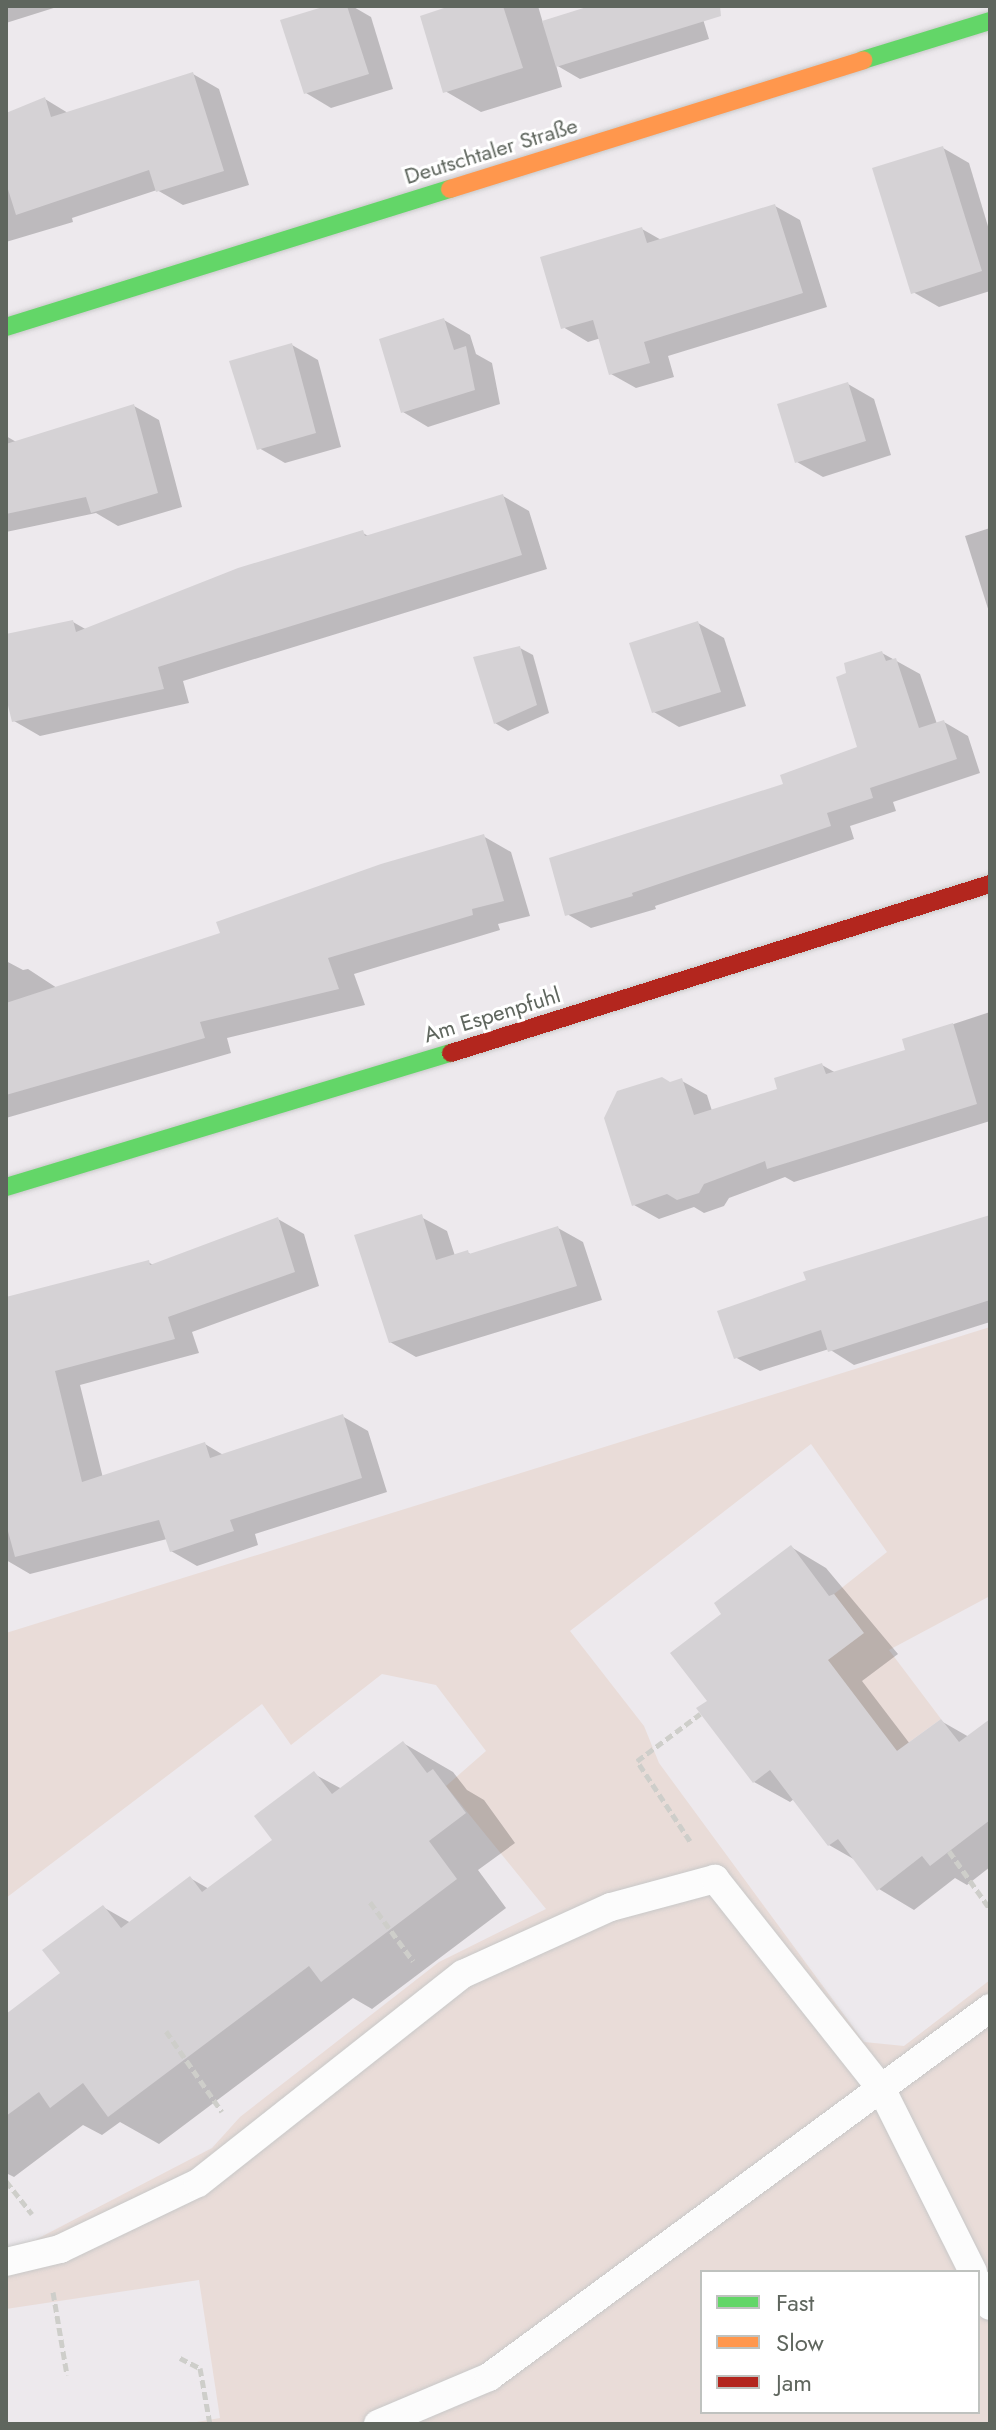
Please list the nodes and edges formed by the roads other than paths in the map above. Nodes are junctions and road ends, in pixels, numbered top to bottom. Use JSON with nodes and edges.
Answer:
{"nodes":[{"id":1,"x":990,"y":21,"type":"edge"},
{"id":2,"x":6,"y":327,"type":"edge"},
{"id":3,"x":990,"y":884,"type":"edge"},
{"id":4,"x":6,"y":1187,"type":"edge"},
{"id":5,"x":990,"y":2008,"type":"edge"},
{"id":6,"x":882,"y":2090,"type":"junction"},
{"id":7,"x":6,"y":2262,"type":"edge"},
{"id":8,"x":972,"y":2270,"type":"edge"},
{"id":9,"x":980,"y":2286,"type":"edge"},
{"id":10,"x":990,"y":2306,"type":"edge"},
{"id":11,"x":378,"y":2424,"type":"edge"}],
"edges":[{"from":1,"to":2,"type":"street","name":"Deutschtaler Straße"},
{"from":3,"to":4,"type":"street","name":"Am Espenpfuhl"},
{"from":5,"to":6,"type":"lane"},
{"from":6,"to":7,"type":"lane"},
{"from":6,"to":8,"type":"lane"},
{"from":6,"to":11,"type":"lane"},
{"from":9,"to":10,"type":"lane"}]}
